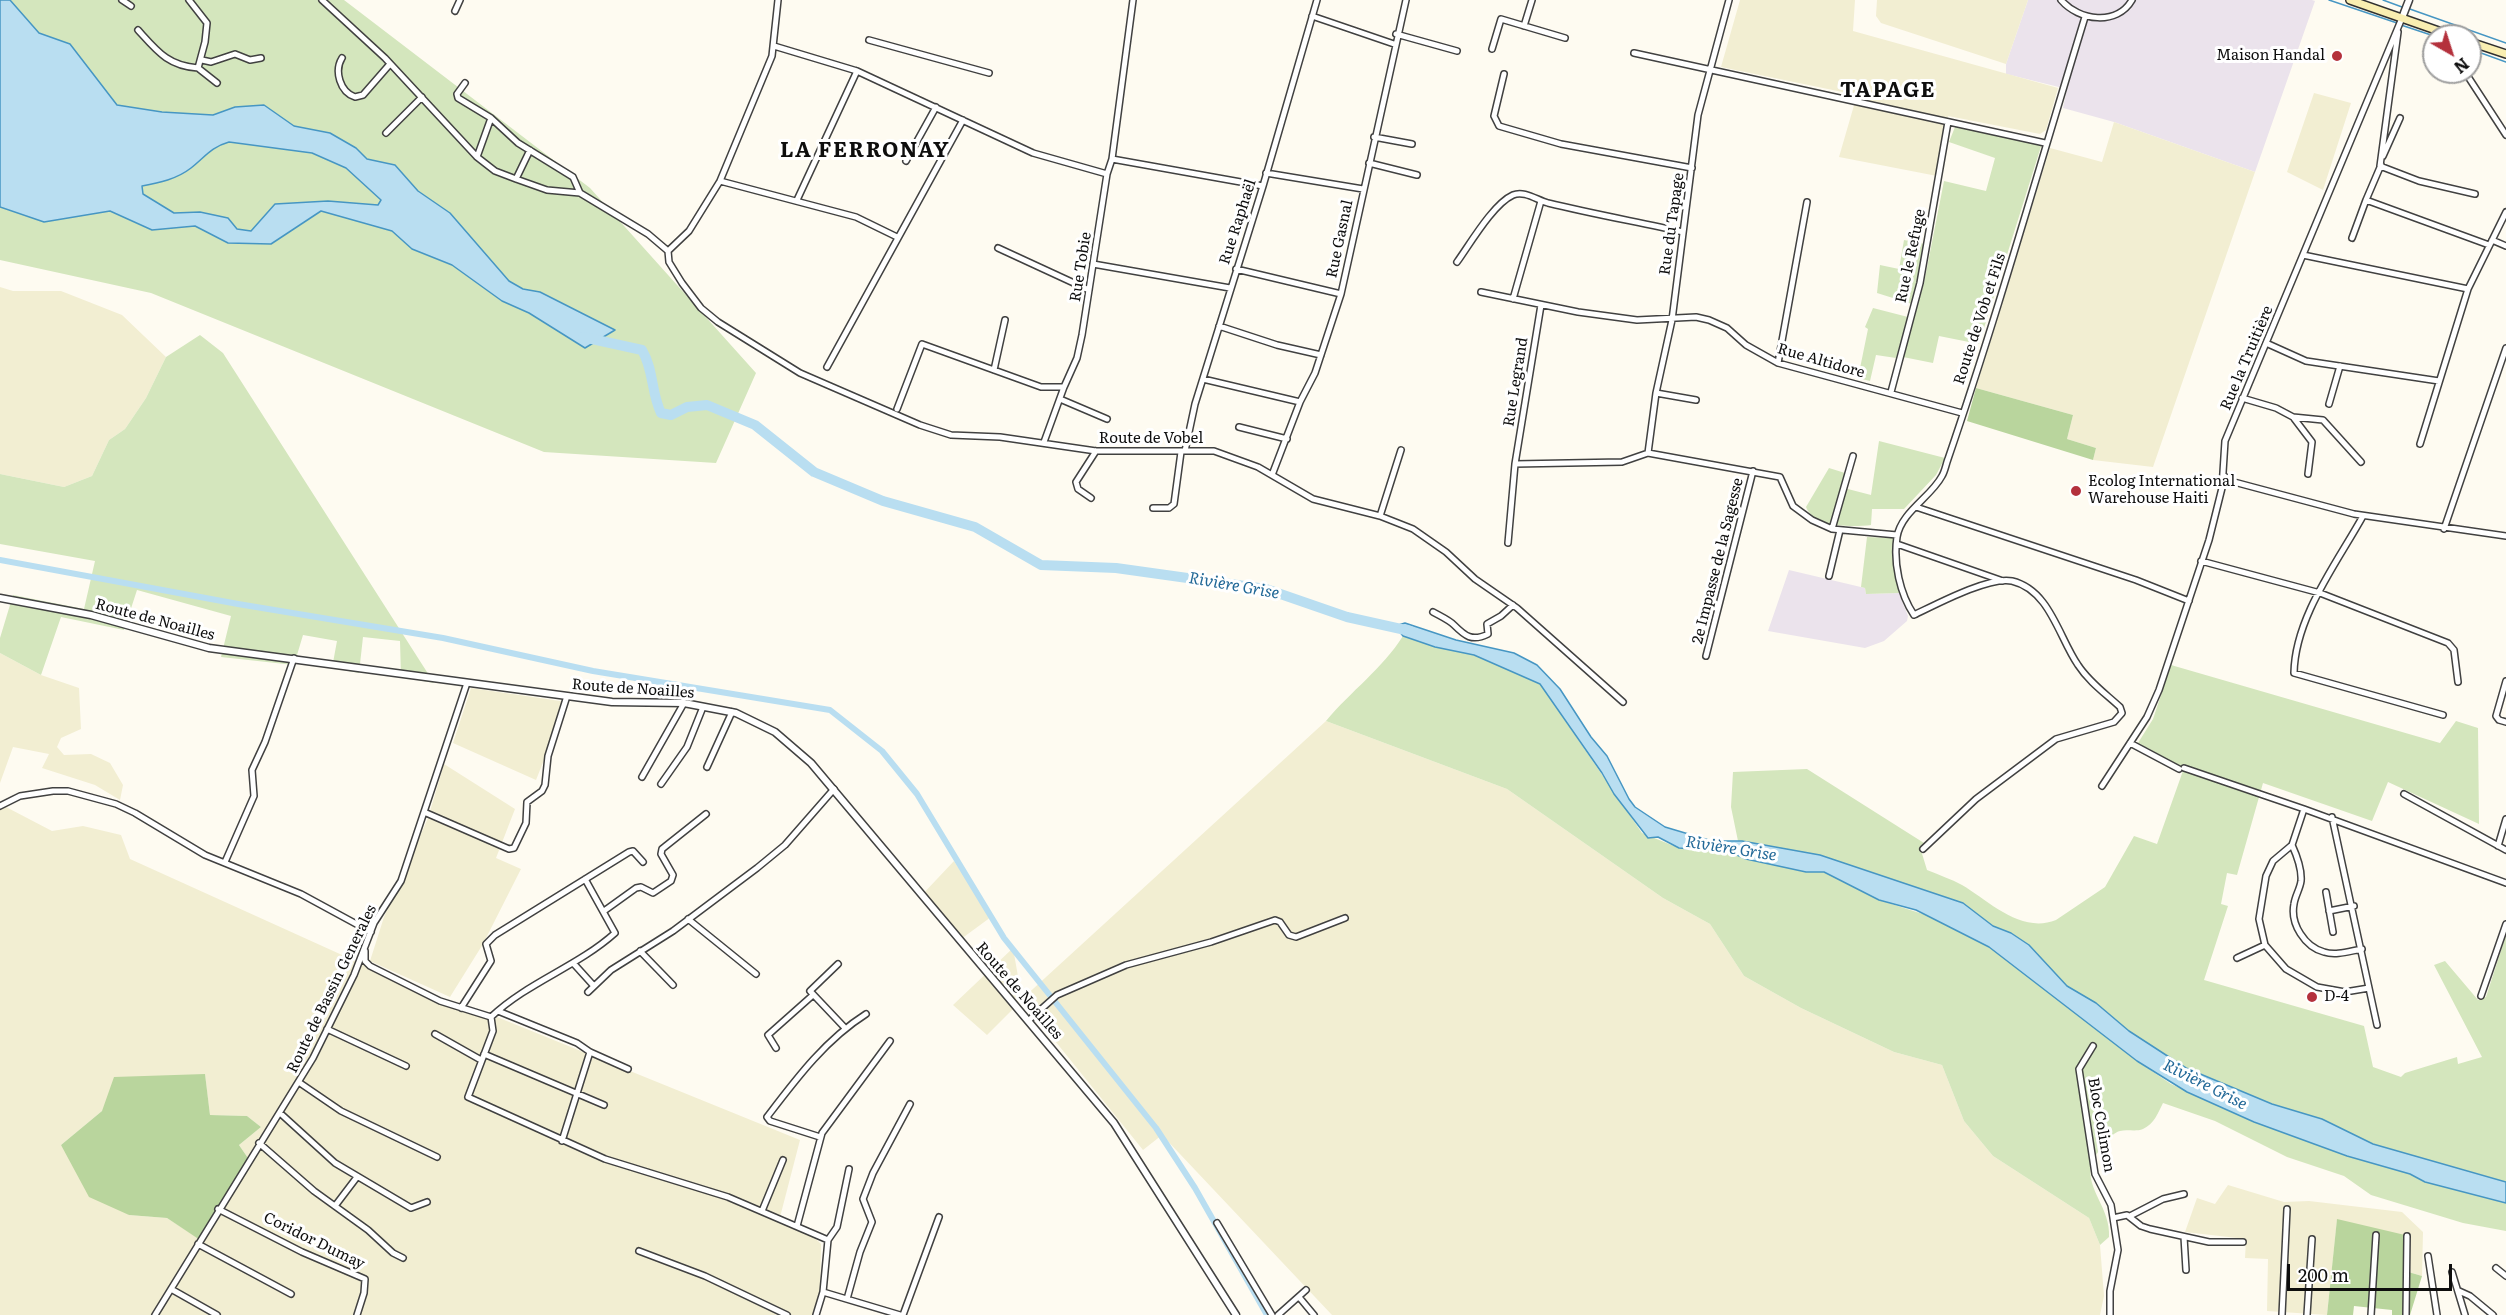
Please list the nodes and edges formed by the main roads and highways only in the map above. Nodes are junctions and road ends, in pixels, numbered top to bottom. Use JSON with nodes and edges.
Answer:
{"nodes":[{"id":1,"x":2350,"y":0,"type":"edge"},
{"id":2,"x":2422,"y":28,"type":"edge"},
{"id":3,"x":2482,"y":46,"type":"edge"},
{"id":4,"x":2506,"y":54,"type":"edge"}],
"edges":[{"from":1,"to":2,"type":"main road"},
{"from":3,"to":4,"type":"main road"}]}
